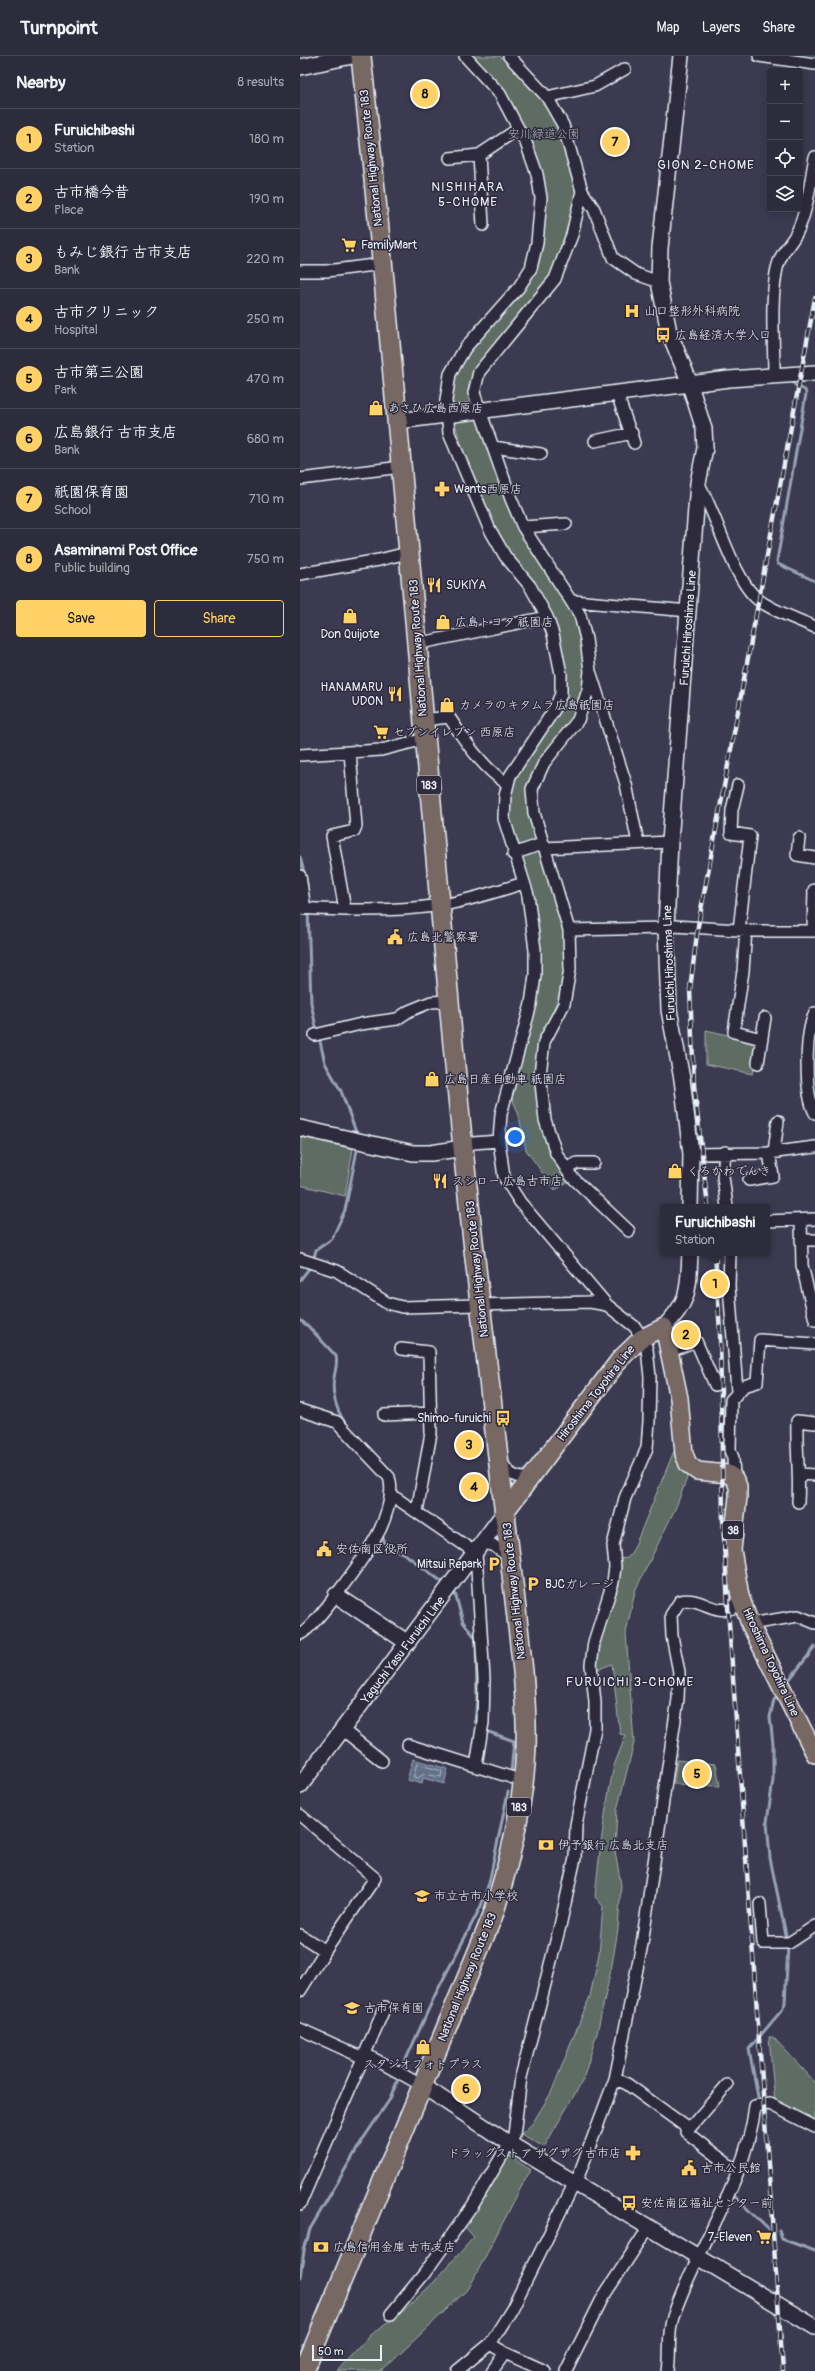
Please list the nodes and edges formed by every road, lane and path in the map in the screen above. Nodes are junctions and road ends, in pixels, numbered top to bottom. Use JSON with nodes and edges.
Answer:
{"nodes":[{"id":1,"x":352,"y":56,"type":"edge"},
{"id":2,"x":361,"y":56,"type":"edge"},
{"id":3,"x":465,"y":56,"type":"edge"},
{"id":4,"x":509,"y":56,"type":"edge"},
{"id":5,"x":681,"y":56,"type":"edge"},
{"id":6,"x":759,"y":56,"type":"edge"},
{"id":7,"x":815,"y":64,"type":"edge"},
{"id":8,"x":300,"y":67,"type":"edge"},
{"id":9,"x":625,"y":69,"type":"dead end"},
{"id":10,"x":547,"y":98,"type":"junction"},
{"id":11,"x":518,"y":129,"type":"junction"},
{"id":12,"x":479,"y":155,"type":"junction"},
{"id":13,"x":815,"y":157,"type":"edge"},
{"id":14,"x":450,"y":158,"type":"dead end"},
{"id":15,"x":582,"y":191,"type":"junction"},
{"id":16,"x":483,"y":225,"type":"dead end"},
{"id":17,"x":382,"y":264,"type":"junction"},
{"id":18,"x":300,"y":271,"type":"edge"},
{"id":19,"x":659,"y":282,"type":"junction"},
{"id":20,"x":815,"y":373,"type":"edge"},
{"id":21,"x":774,"y":374,"type":"junction"},
{"id":22,"x":690,"y":385,"type":"junction"},
{"id":23,"x":617,"y":394,"type":"junction"},
{"id":24,"x":481,"y":410,"type":"junction"},
{"id":25,"x":446,"y":416,"type":"junction"},
{"id":26,"x":398,"y":421,"type":"junction"},
{"id":27,"x":595,"y":441,"type":"dead end"},
{"id":28,"x":493,"y":447,"type":"junction"},
{"id":29,"x":541,"y":454,"type":"dead end"},
{"id":30,"x":402,"y":467,"type":"junction"},
{"id":31,"x":300,"y":479,"type":"edge"},
{"id":32,"x":698,"y":483,"type":"junction"},
{"id":33,"x":566,"y":524,"type":"dead end"},
{"id":34,"x":523,"y":527,"type":"junction"},
{"id":35,"x":410,"y":552,"type":"junction"},
{"id":36,"x":300,"y":574,"type":"edge"},
{"id":37,"x":573,"y":602,"type":"junction"},
{"id":38,"x":689,"y":611,"type":"junction"},
{"id":39,"x":547,"y":617,"type":"junction"},
{"id":40,"x":815,"y":627,"type":"edge"},
{"id":41,"x":416,"y":644,"type":"junction"},
{"id":42,"x":590,"y":671,"type":"junction"},
{"id":43,"x":424,"y":730,"type":"junction"},
{"id":44,"x":350,"y":752,"type":"junction"},
{"id":45,"x":300,"y":755,"type":"edge"},
{"id":46,"x":508,"y":784,"type":"junction"},
{"id":47,"x":738,"y":786,"type":"dead end"},
{"id":48,"x":799,"y":838,"type":"dead end"},
{"id":49,"x":670,"y":842,"type":"junction"},
{"id":50,"x":638,"y":843,"type":"junction"},
{"id":51,"x":544,"y":848,"type":"junction"},
{"id":52,"x":513,"y":854,"type":"junction"},
{"id":53,"x":815,"y":858,"type":"edge"},
{"id":54,"x":300,"y":876,"type":"edge"},
{"id":55,"x":524,"y":883,"type":"junction"},
{"id":56,"x":814,"y":890,"type":"edge"},
{"id":57,"x":441,"y":905,"type":"junction"},
{"id":58,"x":305,"y":909,"type":"edge"},
{"id":59,"x":345,"y":910,"type":"junction"},
{"id":60,"x":666,"y":928,"type":"junction"},
{"id":61,"x":569,"y":930,"type":"junction"},
{"id":62,"x":742,"y":930,"type":"junction"},
{"id":63,"x":814,"y":931,"type":"edge"},
{"id":64,"x":449,"y":1001,"type":"junction"},
{"id":65,"x":815,"y":1013,"type":"edge"},
{"id":66,"x":765,"y":1018,"type":"dead end"},
{"id":67,"x":318,"y":1034,"type":"dead end"},
{"id":68,"x":762,"y":1039,"type":"junction"},
{"id":69,"x":758,"y":1064,"type":"dead end"},
{"id":70,"x":815,"y":1112,"type":"edge"},
{"id":71,"x":778,"y":1121,"type":"dead end"},
{"id":72,"x":300,"y":1128,"type":"edge"},
{"id":73,"x":499,"y":1141,"type":"junction"},
{"id":74,"x":815,"y":1147,"type":"edge"},
{"id":75,"x":463,"y":1148,"type":"junction"},
{"id":76,"x":725,"y":1152,"type":"junction"},
{"id":77,"x":772,"y":1152,"type":"junction"},
{"id":78,"x":691,"y":1154,"type":"junction"},
{"id":79,"x":594,"y":1163,"type":"dead end"},
{"id":80,"x":566,"y":1169,"type":"junction"},
{"id":81,"x":749,"y":1180,"type":"dead end"},
{"id":82,"x":690,"y":1204,"type":"edge"},
{"id":83,"x":726,"y":1204,"type":"edge"},
{"id":84,"x":815,"y":1219,"type":"edge"},
{"id":85,"x":801,"y":1220,"type":"junction"},
{"id":86,"x":770,"y":1221,"type":"edge"},
{"id":87,"x":629,"y":1231,"type":"dead end"},
{"id":88,"x":802,"y":1240,"type":"junction"},
{"id":89,"x":815,"y":1240,"type":"edge"},
{"id":90,"x":690,"y":1256,"type":"edge"},
{"id":91,"x":730,"y":1256,"type":"edge"},
{"id":92,"x":308,"y":1262,"type":"edge"},
{"id":93,"x":810,"y":1286,"type":"edge"},
{"id":94,"x":812,"y":1300,"type":"edge"},
{"id":95,"x":480,"y":1304,"type":"junction"},
{"id":96,"x":608,"y":1305,"type":"junction"},
{"id":97,"x":815,"y":1320,"type":"edge"},
{"id":98,"x":664,"y":1327,"type":"junction"},
{"id":99,"x":642,"y":1338,"type":"junction"},
{"id":100,"x":815,"y":1344,"type":"edge"},
{"id":101,"x":401,"y":1349,"type":"dead end"},
{"id":102,"x":670,"y":1351,"type":"junction"},
{"id":103,"x":715,"y":1385,"type":"dead end"},
{"id":104,"x":737,"y":1391,"type":"junction"},
{"id":105,"x":300,"y":1410,"type":"edge"},
{"id":106,"x":431,"y":1413,"type":"junction"},
{"id":107,"x":384,"y":1415,"type":"dead end"},
{"id":108,"x":815,"y":1423,"type":"edge"},
{"id":109,"x":497,"y":1452,"type":"junction"},
{"id":110,"x":800,"y":1474,"type":"junction"},
{"id":111,"x":815,"y":1475,"type":"edge"},
{"id":112,"x":531,"y":1478,"type":"junction"},
{"id":113,"x":734,"y":1478,"type":"junction"},
{"id":114,"x":393,"y":1496,"type":"junction"},
{"id":115,"x":798,"y":1502,"type":"dead end"},
{"id":116,"x":417,"y":1512,"type":"junction"},
{"id":117,"x":505,"y":1512,"type":"junction"},
{"id":118,"x":479,"y":1548,"type":"junction"},
{"id":119,"x":511,"y":1558,"type":"junction"},
{"id":120,"x":336,"y":1595,"type":"junction"},
{"id":121,"x":740,"y":1596,"type":"junction"},
{"id":122,"x":815,"y":1623,"type":"edge"},
{"id":123,"x":750,"y":1624,"type":"junction"},
{"id":124,"x":301,"y":1637,"type":"edge"},
{"id":125,"x":408,"y":1643,"type":"junction"},
{"id":126,"x":343,"y":1730,"type":"junction"},
{"id":127,"x":408,"y":1746,"type":"dead end"},
{"id":128,"x":815,"y":1754,"type":"edge"},
{"id":129,"x":382,"y":1761,"type":"dead end"},
{"id":130,"x":476,"y":1766,"type":"junction"},
{"id":131,"x":523,"y":1781,"type":"junction"},
{"id":132,"x":300,"y":1786,"type":"edge"},
{"id":133,"x":300,"y":1815,"type":"edge"},
{"id":134,"x":760,"y":1904,"type":"dead end"},
{"id":135,"x":815,"y":1926,"type":"edge"},
{"id":136,"x":300,"y":1935,"type":"edge"},
{"id":137,"x":324,"y":1951,"type":"junction"},
{"id":138,"x":300,"y":1991,"type":"edge"},
{"id":139,"x":385,"y":2008,"type":"dead end"},
{"id":140,"x":300,"y":2029,"type":"edge"},
{"id":141,"x":364,"y":2055,"type":"junction"},
{"id":142,"x":615,"y":2079,"type":"junction"},
{"id":143,"x":727,"y":2085,"type":"dead end"},
{"id":144,"x":422,"y":2086,"type":"junction"},
{"id":145,"x":815,"y":2127,"type":"edge"},
{"id":146,"x":689,"y":2129,"type":"junction"},
{"id":147,"x":510,"y":2144,"type":"junction"},
{"id":148,"x":738,"y":2172,"type":"junction"},
{"id":149,"x":575,"y":2182,"type":"junction"},
{"id":150,"x":300,"y":2204,"type":"edge"},
{"id":151,"x":649,"y":2227,"type":"junction"},
{"id":152,"x":699,"y":2258,"type":"junction"},
{"id":153,"x":391,"y":2314,"type":"dead end"},
{"id":154,"x":815,"y":2327,"type":"edge"},
{"id":155,"x":490,"y":2344,"type":"junction"},
{"id":156,"x":505,"y":2353,"type":"junction"},
{"id":157,"x":304,"y":2371,"type":"edge"},
{"id":158,"x":456,"y":2371,"type":"edge"},
{"id":159,"x":492,"y":2371,"type":"edge"},
{"id":160,"x":545,"y":2371,"type":"edge"},
{"id":161,"x":566,"y":2371,"type":"edge"},
{"id":162,"x":668,"y":2371,"type":"edge"}],
"edges":[{"from":1,"to":8,"type":"main road"},
{"from":2,"to":17,"type":"highway","name":"National Highway Route 183","number":"183"},
{"from":3,"to":11,"type":"street"},
{"from":4,"to":10,"type":"street"},
{"from":5,"to":19,"type":"main road","name":"Furuichi Hiroshima Line"},
{"from":6,"to":7,"type":"street"},
{"from":9,"to":10,"type":"street"},
{"from":10,"to":15,"type":"street"},
{"from":11,"to":12,"type":"street"},
{"from":11,"to":25,"type":"street"},
{"from":12,"to":14,"type":"street"},
{"from":12,"to":16,"type":"street"},
{"from":13,"to":21,"type":"street"},
{"from":15,"to":19,"type":"street"},
{"from":15,"to":24,"type":"street"},
{"from":17,"to":18,"type":"street"},
{"from":17,"to":26,"type":"highway","name":"National Highway Route 183","number":"183"},
{"from":19,"to":22,"type":"main road","name":"Furuichi Hiroshima Line"},
{"from":20,"to":21,"type":"main road"},
{"from":21,"to":22,"type":"main road"},
{"from":22,"to":23,"type":"main road"},
{"from":22,"to":32,"type":"main road","name":"Furuichi Hiroshima Line"},
{"from":23,"to":24,"type":"main road"},
{"from":23,"to":27,"type":"street"},
{"from":24,"to":25,"type":"main road"},
{"from":24,"to":28,"type":"street"},
{"from":25,"to":26,"type":"main road"},
{"from":25,"to":39,"type":"street"},
{"from":26,"to":30,"type":"highway","name":"National Highway Route 183","number":"183"},
{"from":28,"to":29,"type":"street"},
{"from":28,"to":34,"type":"street"},
{"from":30,"to":31,"type":"street"},
{"from":30,"to":35,"type":"highway","name":"National Highway Route 183","number":"183"},
{"from":32,"to":38,"type":"main road","name":"Furuichi Hiroshima Line"},
{"from":32,"to":40,"type":"street"},
{"from":33,"to":34,"type":"street"},
{"from":34,"to":37,"type":"street"},
{"from":35,"to":36,"type":"street"},
{"from":35,"to":41,"type":"highway","name":"National Highway Route 183","number":"183"},
{"from":37,"to":38,"type":"street"},
{"from":37,"to":42,"type":"street"},
{"from":38,"to":49,"type":"main road","name":"Furuichi Hiroshima Line"},
{"from":39,"to":41,"type":"street"},
{"from":39,"to":46,"type":"street"},
{"from":41,"to":43,"type":"highway","name":"National Highway Route 183","number":"183"},
{"from":42,"to":50,"type":"street"},
{"from":42,"to":51,"type":"street"},
{"from":43,"to":44,"type":"street"},
{"from":43,"to":46,"type":"street"},
{"from":43,"to":57,"type":"highway","name":"National Highway Route 183","number":"183"},
{"from":44,"to":45,"type":"street"},
{"from":44,"to":59,"type":"street"},
{"from":46,"to":52,"type":"street"},
{"from":47,"to":62,"type":"street"},
{"from":48,"to":53,"type":"street"},
{"from":49,"to":50,"type":"street"},
{"from":49,"to":60,"type":"main road","name":"Furuichi Hiroshima Line"},
{"from":50,"to":51,"type":"street"},
{"from":51,"to":52,"type":"street"},
{"from":51,"to":61,"type":"street"},
{"from":52,"to":55,"type":"street"},
{"from":54,"to":58,"type":"street"},
{"from":55,"to":57,"type":"street"},
{"from":55,"to":73,"type":"street"},
{"from":56,"to":63,"type":"street"},
{"from":57,"to":59,"type":"street"},
{"from":57,"to":64,"type":"highway","name":"National Highway Route 183","number":"183"},
{"from":58,"to":59,"type":"street"},
{"from":60,"to":61,"type":"street"},
{"from":60,"to":62,"type":"street"},
{"from":60,"to":78,"type":"main road","name":"Furuichi Hiroshima Line"},
{"from":61,"to":80,"type":"street"},
{"from":62,"to":63,"type":"street"},
{"from":62,"to":68,"type":"street"},
{"from":64,"to":67,"type":"street"},
{"from":64,"to":75,"type":"highway","name":"National Highway Route 183","number":"183"},
{"from":65,"to":70,"type":"street"},
{"from":66,"to":68,"type":"street"},
{"from":68,"to":69,"type":"street"},
{"from":71,"to":77,"type":"street"},
{"from":72,"to":75,"type":"main road"},
{"from":73,"to":75,"type":"street"},
{"from":73,"to":96,"type":"street"},
{"from":74,"to":77,"type":"street"},
{"from":75,"to":95,"type":"highway","name":"National Highway Route 183","number":"183"},
{"from":76,"to":77,"type":"street"},
{"from":76,"to":78,"type":"street"},
{"from":76,"to":83,"type":"street"},
{"from":77,"to":81,"type":"street"},
{"from":78,"to":82,"type":"main road","name":"Furuichi Hiroshima Line"},
{"from":79,"to":80,"type":"street"},
{"from":80,"to":87,"type":"street"},
{"from":84,"to":85,"type":"street"},
{"from":85,"to":86,"type":"street"},
{"from":85,"to":88,"type":"street"},
{"from":88,"to":89,"type":"street"},
{"from":88,"to":93,"type":"street"},
{"from":90,"to":98,"type":"main road"},
{"from":91,"to":104,"type":"street"},
{"from":92,"to":95,"type":"street"},
{"from":93,"to":94,"type":"street"},
{"from":94,"to":97,"type":"street"},
{"from":95,"to":96,"type":"street"},
{"from":95,"to":109,"type":"highway","name":"National Highway Route 183","number":"183"},
{"from":96,"to":99,"type":"street"},
{"from":98,"to":99,"type":"main road","name":"Hiroshima Toyohira Line"},
{"from":98,"to":102,"type":"main road"},
{"from":99,"to":112,"type":"main road","name":"Hiroshima Toyohira Line"},
{"from":99,"to":147,"type":"street"},
{"from":100,"to":104,"type":"street"},
{"from":101,"to":106,"type":"street"},
{"from":102,"to":103,"type":"street"},
{"from":102,"to":113,"type":"main road"},
{"from":104,"to":113,"type":"street"},
{"from":105,"to":114,"type":"street"},
{"from":106,"to":107,"type":"street"},
{"from":106,"to":116,"type":"street"},
{"from":108,"to":110,"type":"street"},
{"from":109,"to":112,"type":"street"},
{"from":109,"to":117,"type":"highway","name":"National Highway Route 183","number":"183"},
{"from":110,"to":111,"type":"street"},
{"from":110,"to":115,"type":"street"},
{"from":112,"to":117,"type":"main road","name":"Hiroshima Toyohira Line"},
{"from":113,"to":121,"type":"main road","name":"Hiroshima Toyohira Line","number":"38"},
{"from":114,"to":116,"type":"street"},
{"from":114,"to":120,"type":"street"},
{"from":116,"to":118,"type":"street"},
{"from":117,"to":118,"type":"main road","name":"Yaguchi Yasu Furuichi Line"},
{"from":117,"to":119,"type":"highway","name":"National Highway Route 183","number":"183"},
{"from":118,"to":119,"type":"street"},
{"from":118,"to":125,"type":"main road","name":"Yaguchi Yasu Furuichi Line"},
{"from":118,"to":130,"type":"street"},
{"from":119,"to":131,"type":"highway","name":"National Highway Route 183","number":"183"},
{"from":120,"to":124,"type":"street"},
{"from":120,"to":125,"type":"main road"},
{"from":121,"to":123,"type":"main road","name":"Hiroshima Toyohira Line","number":"38"},
{"from":121,"to":142,"type":"street"},
{"from":122,"to":123,"type":"street"},
{"from":123,"to":128,"type":"main road","name":"Hiroshima Toyohira Line","number":"38"},
{"from":125,"to":126,"type":"main road","name":"Yaguchi Yasu Furuichi Line"},
{"from":126,"to":129,"type":"street"},
{"from":126,"to":132,"type":"main road","name":"Yaguchi Yasu Furuichi Line"},
{"from":127,"to":130,"type":"street"},
{"from":130,"to":131,"type":"street"},
{"from":131,"to":144,"type":"highway","name":"National Highway Route 183","number":"183"},
{"from":133,"to":137,"type":"street"},
{"from":134,"to":135,"type":"street"},
{"from":136,"to":137,"type":"street"},
{"from":137,"to":138,"type":"street"},
{"from":139,"to":141,"type":"street"},
{"from":140,"to":141,"type":"street"},
{"from":141,"to":144,"type":"street"},
{"from":141,"to":150,"type":"street"},
{"from":142,"to":146,"type":"street"},
{"from":142,"to":149,"type":"street"},
{"from":143,"to":146,"type":"street"},
{"from":144,"to":147,"type":"main road"},
{"from":144,"to":157,"type":"highway","name":"National Highway Route 183","number":"183"},
{"from":145,"to":148,"type":"street"},
{"from":146,"to":148,"type":"street"},
{"from":147,"to":149,"type":"main road"},
{"from":147,"to":153,"type":"street"},
{"from":148,"to":152,"type":"street"},
{"from":149,"to":151,"type":"main road"},
{"from":149,"to":155,"type":"street"},
{"from":151,"to":152,"type":"main road"},
{"from":151,"to":161,"type":"street"},
{"from":152,"to":154,"type":"main road"},
{"from":152,"to":162,"type":"street"},
{"from":155,"to":156,"type":"street"},
{"from":155,"to":158,"type":"street"},
{"from":156,"to":159,"type":"street"},
{"from":156,"to":160,"type":"street"}]}
